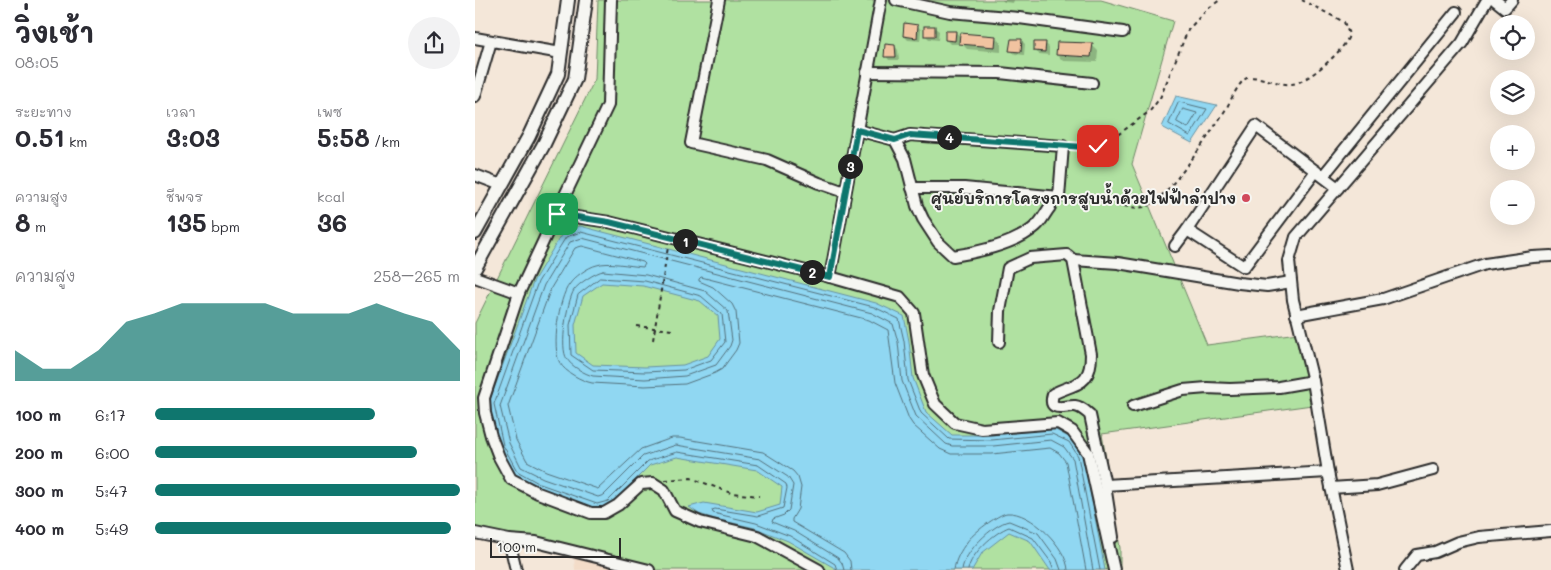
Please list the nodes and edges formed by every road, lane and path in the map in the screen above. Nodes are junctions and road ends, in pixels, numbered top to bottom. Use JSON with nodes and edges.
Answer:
{"nodes":[{"id":1,"x":568,"y":0,"type":"edge"},
{"id":2,"x":585,"y":0,"type":"edge"},
{"id":3,"x":611,"y":0,"type":"edge"},
{"id":4,"x":719,"y":0,"type":"edge"},
{"id":5,"x":881,"y":0,"type":"edge"},
{"id":6,"x":895,"y":0,"type":"edge"},
{"id":7,"x":1220,"y":0,"type":"edge"},
{"id":8,"x":1302,"y":0,"type":"edge"},
{"id":9,"x":1487,"y":0,"type":"edge"},
{"id":10,"x":1495,"y":0,"type":"edge"},
{"id":11,"x":1513,"y":0,"type":"edge"},
{"id":12,"x":1456,"y":12,"type":"dead end"},
{"id":13,"x":1123,"y":32,"type":"dead end"},
{"id":14,"x":475,"y":38,"type":"edge"},
{"id":15,"x":491,"y":41,"type":"junction"},
{"id":16,"x":561,"y":53,"type":"junction"},
{"id":17,"x":867,"y":72,"type":"junction"},
{"id":18,"x":1092,"y":83,"type":"dead end"},
{"id":19,"x":475,"y":96,"type":"edge"},
{"id":20,"x":857,"y":130,"type":"junction"},
{"id":21,"x":895,"y":140,"type":"junction"},
{"id":22,"x":1063,"y":146,"type":"junction"},
{"id":23,"x":1320,"y":174,"type":"junction"},
{"id":24,"x":475,"y":175,"type":"edge"},
{"id":25,"x":501,"y":185,"type":"junction"},
{"id":26,"x":912,"y":188,"type":"junction"},
{"id":27,"x":1338,"y":188,"type":"junction"},
{"id":28,"x":845,"y":192,"type":"junction"},
{"id":29,"x":1059,"y":197,"type":"junction"},
{"id":30,"x":1050,"y":207,"type":"dead end"},
{"id":31,"x":557,"y":214,"type":"junction"},
{"id":32,"x":1187,"y":230,"type":"junction"},
{"id":33,"x":475,"y":232,"type":"edge"},
{"id":34,"x":669,"y":237,"type":"junction"},
{"id":35,"x":1175,"y":246,"type":"dead end"},
{"id":36,"x":1551,"y":256,"type":"edge"},
{"id":37,"x":1073,"y":260,"type":"junction"},
{"id":38,"x":475,"y":268,"type":"edge"},
{"id":39,"x":475,"y":277,"type":"edge"},
{"id":40,"x":830,"y":277,"type":"junction"},
{"id":41,"x":1291,"y":282,"type":"junction"},
{"id":42,"x":519,"y":293,"type":"junction"},
{"id":43,"x":1296,"y":315,"type":"junction"},
{"id":44,"x":636,"y":326,"type":"dead end"},
{"id":45,"x":654,"y":328,"type":"junction"},
{"id":46,"x":672,"y":330,"type":"dead end"},
{"id":47,"x":653,"y":340,"type":"dead end"},
{"id":48,"x":999,"y":342,"type":"dead end"},
{"id":49,"x":1313,"y":381,"type":"junction"},
{"id":50,"x":1133,"y":406,"type":"dead end"},
{"id":51,"x":1433,"y":470,"type":"dead end"},
{"id":52,"x":1328,"y":472,"type":"junction"},
{"id":53,"x":653,"y":483,"type":"junction"},
{"id":54,"x":1105,"y":485,"type":"junction"},
{"id":55,"x":1331,"y":488,"type":"junction"},
{"id":56,"x":759,"y":496,"type":"dead end"},
{"id":57,"x":1551,"y":531,"type":"edge"},
{"id":58,"x":475,"y":533,"type":"edge"},
{"id":59,"x":509,"y":540,"type":"junction"},
{"id":60,"x":516,"y":570,"type":"edge"},
{"id":61,"x":649,"y":570,"type":"edge"},
{"id":62,"x":819,"y":570,"type":"edge"},
{"id":63,"x":1116,"y":570,"type":"edge"},
{"id":64,"x":1348,"y":570,"type":"edge"},
{"id":65,"x":1405,"y":570,"type":"edge"}],
"edges":[{"from":1,"to":16,"type":"main road"},
{"from":2,"to":38,"type":"main road"},
{"from":3,"to":31,"type":"street"},
{"from":4,"to":28,"type":"street"},
{"from":5,"to":17,"type":"street"},
{"from":6,"to":13,"type":"street"},
{"from":7,"to":22,"type":"path"},
{"from":8,"to":29,"type":"path"},
{"from":9,"to":27,"type":"street"},
{"from":10,"to":11,"type":"street"},
{"from":12,"to":23,"type":"street"},
{"from":14,"to":15,"type":"street"},
{"from":15,"to":16,"type":"street"},
{"from":15,"to":19,"type":"street"},
{"from":16,"to":25,"type":"main road"},
{"from":17,"to":18,"type":"street"},
{"from":17,"to":20,"type":"street"},
{"from":20,"to":21,"type":"street"},
{"from":20,"to":28,"type":"street"},
{"from":21,"to":22,"type":"street"},
{"from":21,"to":26,"type":"street"},
{"from":22,"to":29,"type":"street"},
{"from":23,"to":27,"type":"street"},
{"from":23,"to":32,"type":"street"},
{"from":23,"to":32,"type":"street"},
{"from":24,"to":25,"type":"street"},
{"from":25,"to":33,"type":"main road"},
{"from":26,"to":29,"type":"street"},
{"from":26,"to":30,"type":"street"},
{"from":27,"to":41,"type":"street"},
{"from":28,"to":40,"type":"street"},
{"from":31,"to":34,"type":"street"},
{"from":31,"to":42,"type":"street"},
{"from":32,"to":35,"type":"street"},
{"from":34,"to":40,"type":"street"},
{"from":34,"to":45,"type":"path"},
{"from":36,"to":43,"type":"street"},
{"from":37,"to":41,"type":"street"},
{"from":37,"to":48,"type":"street"},
{"from":37,"to":54,"type":"street"},
{"from":39,"to":42,"type":"street"},
{"from":40,"to":63,"type":"street"},
{"from":41,"to":43,"type":"street"},
{"from":42,"to":53,"type":"street"},
{"from":43,"to":49,"type":"street"},
{"from":44,"to":45,"type":"path"},
{"from":45,"to":46,"type":"path"},
{"from":45,"to":47,"type":"path"},
{"from":49,"to":50,"type":"street"},
{"from":49,"to":52,"type":"street"},
{"from":51,"to":55,"type":"street"},
{"from":52,"to":54,"type":"street"},
{"from":52,"to":55,"type":"street"},
{"from":53,"to":56,"type":"path"},
{"from":53,"to":62,"type":"street"},
{"from":54,"to":63,"type":"street"},
{"from":55,"to":64,"type":"street"},
{"from":57,"to":65,"type":"street"},
{"from":58,"to":59,"type":"street"},
{"from":59,"to":60,"type":"street"},
{"from":59,"to":61,"type":"street"}]}
